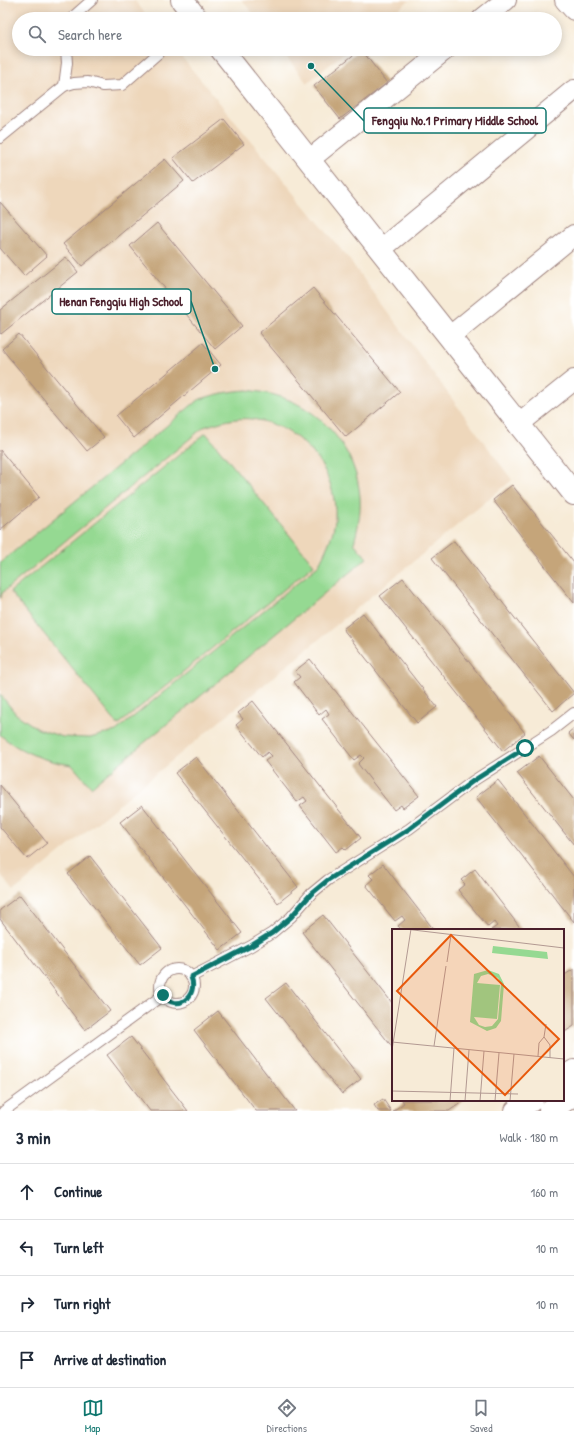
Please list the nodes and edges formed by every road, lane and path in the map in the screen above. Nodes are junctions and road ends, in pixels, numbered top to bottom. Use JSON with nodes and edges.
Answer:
{"nodes":[{"id":1,"x":92,"y":0,"type":"edge"},
{"id":2,"x":182,"y":0,"type":"edge"},
{"id":3,"x":506,"y":0,"type":"edge"},
{"id":4,"x":565,"y":0,"type":"edge"},
{"id":5,"x":574,"y":10,"type":"edge"},
{"id":6,"x":79,"y":12,"type":"edge"},
{"id":7,"x":191,"y":12,"type":"edge"},
{"id":8,"x":491,"y":12,"type":"edge"},
{"id":9,"x":66,"y":56,"type":"edge"},
{"id":10,"x":155,"y":56,"type":"edge"},
{"id":11,"x":227,"y":56,"type":"edge"},
{"id":12,"x":437,"y":56,"type":"edge"},
{"id":13,"x":64,"y":86,"type":"junction"},
{"id":14,"x":574,"y":90,"type":"edge"},
{"id":15,"x":0,"y":138,"type":"edge"},
{"id":16,"x":309,"y":160,"type":"junction"},
{"id":17,"x":574,"y":235,"type":"edge"},
{"id":18,"x":380,"y":250,"type":"junction"},
{"id":19,"x":449,"y":337,"type":"junction"},
{"id":20,"x":574,"y":380,"type":"edge"},
{"id":21,"x":519,"y":424,"type":"junction"},
{"id":22,"x":574,"y":494,"type":"edge"},
{"id":23,"x":574,"y":713,"type":"edge"},
{"id":24,"x":191,"y":977,"type":"junction"},
{"id":25,"x":163,"y":995,"type":"junction"},
{"id":26,"x":574,"y":1071,"type":"edge"},
{"id":27,"x":564,"y":1077,"type":"edge"},
{"id":28,"x":574,"y":1094,"type":"edge"},
{"id":29,"x":531,"y":1101,"type":"edge"},
{"id":30,"x":4,"y":1111,"type":"edge"},
{"id":31,"x":516,"y":1111,"type":"edge"},
{"id":32,"x":550,"y":1111,"type":"edge"}],
"edges":[{"from":1,"to":6,"type":"lane"},
{"from":2,"to":7,"type":"street"},
{"from":3,"to":8,"type":"street"},
{"from":4,"to":5,"type":"street"},
{"from":9,"to":13,"type":"lane"},
{"from":10,"to":13,"type":"lane"},
{"from":11,"to":16,"type":"street"},
{"from":12,"to":16,"type":"street"},
{"from":13,"to":15,"type":"lane"},
{"from":14,"to":18,"type":"street"},
{"from":16,"to":18,"type":"street"},
{"from":17,"to":19,"type":"street"},
{"from":18,"to":19,"type":"street"},
{"from":19,"to":21,"type":"street"},
{"from":20,"to":21,"type":"street"},
{"from":21,"to":22,"type":"street"},
{"from":23,"to":24,"type":"lane"},
{"from":24,"to":25,"type":"lane"},
{"from":24,"to":25,"type":"lane"},
{"from":25,"to":30,"type":"lane"},
{"from":26,"to":27,"type":"street"},
{"from":28,"to":32,"type":"street"},
{"from":29,"to":31,"type":"street"}]}
